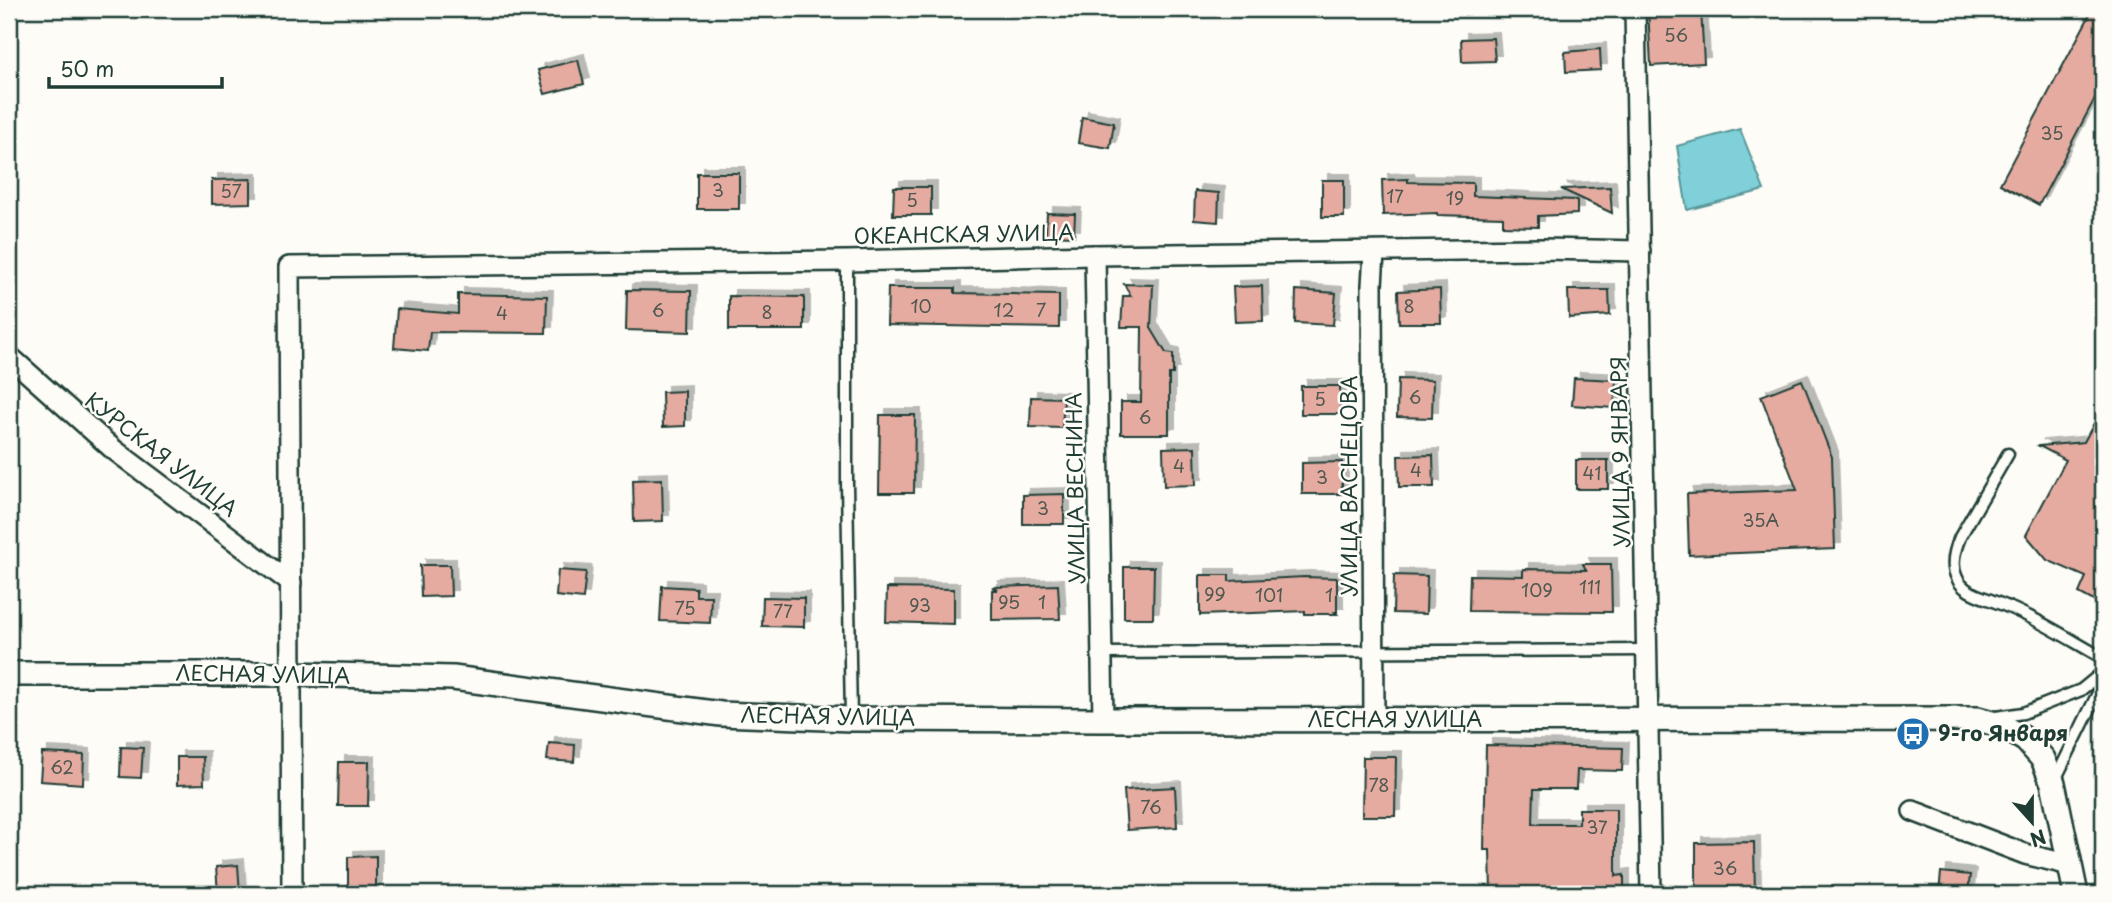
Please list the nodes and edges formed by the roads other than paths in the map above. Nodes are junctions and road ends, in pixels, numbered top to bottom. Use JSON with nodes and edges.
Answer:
{"nodes":[{"id":1,"x":1635,"y":9,"type":"edge"},
{"id":2,"x":1640,"y":251,"type":"junction"},
{"id":3,"x":1374,"y":253,"type":"junction"},
{"id":4,"x":1095,"y":255,"type":"junction"},
{"id":5,"x":847,"y":261,"type":"junction"},
{"id":6,"x":9,"y":356,"type":"edge"},
{"id":7,"x":2008,"y":454,"type":"dead end"},
{"id":8,"x":291,"y":583,"type":"junction"},
{"id":9,"x":1374,"y":650,"type":"junction"},
{"id":10,"x":1648,"y":650,"type":"junction"},
{"id":11,"x":1101,"y":653,"type":"junction"},
{"id":12,"x":2103,"y":658,"type":"edge"},
{"id":13,"x":2103,"y":672,"type":"edge"},
{"id":14,"x":9,"y":674,"type":"edge"},
{"id":15,"x":292,"y":674,"type":"junction"},
{"id":16,"x":2103,"y":683,"type":"edge"},
{"id":17,"x":851,"y":719,"type":"junction"},
{"id":18,"x":1978,"y":719,"type":"junction"},
{"id":19,"x":1102,"y":720,"type":"junction"},
{"id":20,"x":1374,"y":720,"type":"junction"},
{"id":21,"x":1649,"y":720,"type":"junction"},
{"id":22,"x":2053,"y":783,"type":"junction"},
{"id":23,"x":1913,"y":811,"type":"dead end"},
{"id":24,"x":2070,"y":865,"type":"junction"},
{"id":25,"x":292,"y":894,"type":"edge"},
{"id":26,"x":1651,"y":894,"type":"edge"},
{"id":27,"x":2076,"y":894,"type":"edge"}],
"edges":[{"from":1,"to":2,"type":"street","name":"УЛИЦА 9 ЯНВАРЯ"},
{"from":2,"to":3,"type":"street","name":"ОКЕАНСКАЯ УЛИЦА"},
{"from":2,"to":10,"type":"street","name":"УЛИЦА 9 ЯНВАРЯ"},
{"from":3,"to":4,"type":"street","name":"ОКЕАНСКАЯ УЛИЦА"},
{"from":3,"to":9,"type":"street","name":"УЛИЦА ВАСНЕЦОВА"},
{"from":4,"to":5,"type":"street","name":"ОКЕАНСКАЯ УЛИЦА"},
{"from":4,"to":11,"type":"street","name":"УЛИЦА ВЕСНИНА"},
{"from":5,"to":8,"type":"street","name":"ОКЕАНСКАЯ УЛИЦА"},
{"from":5,"to":17,"type":"lane"},
{"from":6,"to":8,"type":"street","name":"КУРСКАЯ УЛИЦА"},
{"from":7,"to":12,"type":"lane"},
{"from":8,"to":15,"type":"street"},
{"from":9,"to":10,"type":"lane"},
{"from":9,"to":11,"type":"lane"},
{"from":9,"to":20,"type":"street","name":"УЛИЦА ВАСНЕЦОВА"},
{"from":10,"to":21,"type":"street","name":"УЛИЦА 9 ЯНВАРЯ"},
{"from":11,"to":19,"type":"street","name":"УЛИЦА ВЕСНИНА"},
{"from":13,"to":18,"type":"lane"},
{"from":14,"to":15,"type":"street","name":"ЛЕСНАЯ УЛИЦА"},
{"from":15,"to":17,"type":"street","name":"ЛЕСНАЯ УЛИЦА"},
{"from":15,"to":25,"type":"street"},
{"from":16,"to":22,"type":"lane"},
{"from":17,"to":19,"type":"street","name":"ЛЕСНАЯ УЛИЦА"},
{"from":18,"to":21,"type":"street","name":"ЛЕСНАЯ УЛИЦА"},
{"from":18,"to":22,"type":"street","name":"ЛЕСНАЯ УЛИЦА"},
{"from":19,"to":20,"type":"street","name":"ЛЕСНАЯ УЛИЦА"},
{"from":20,"to":21,"type":"street","name":"ЛЕСНАЯ УЛИЦА"},
{"from":21,"to":26,"type":"street","name":"УЛИЦА 9 ЯНВАРЯ"},
{"from":22,"to":24,"type":"street","name":"ЛЕСНАЯ УЛИЦА"},
{"from":23,"to":24,"type":"street"},
{"from":24,"to":27,"type":"street","name":"ЛЕСНАЯ УЛИЦА"}]}
